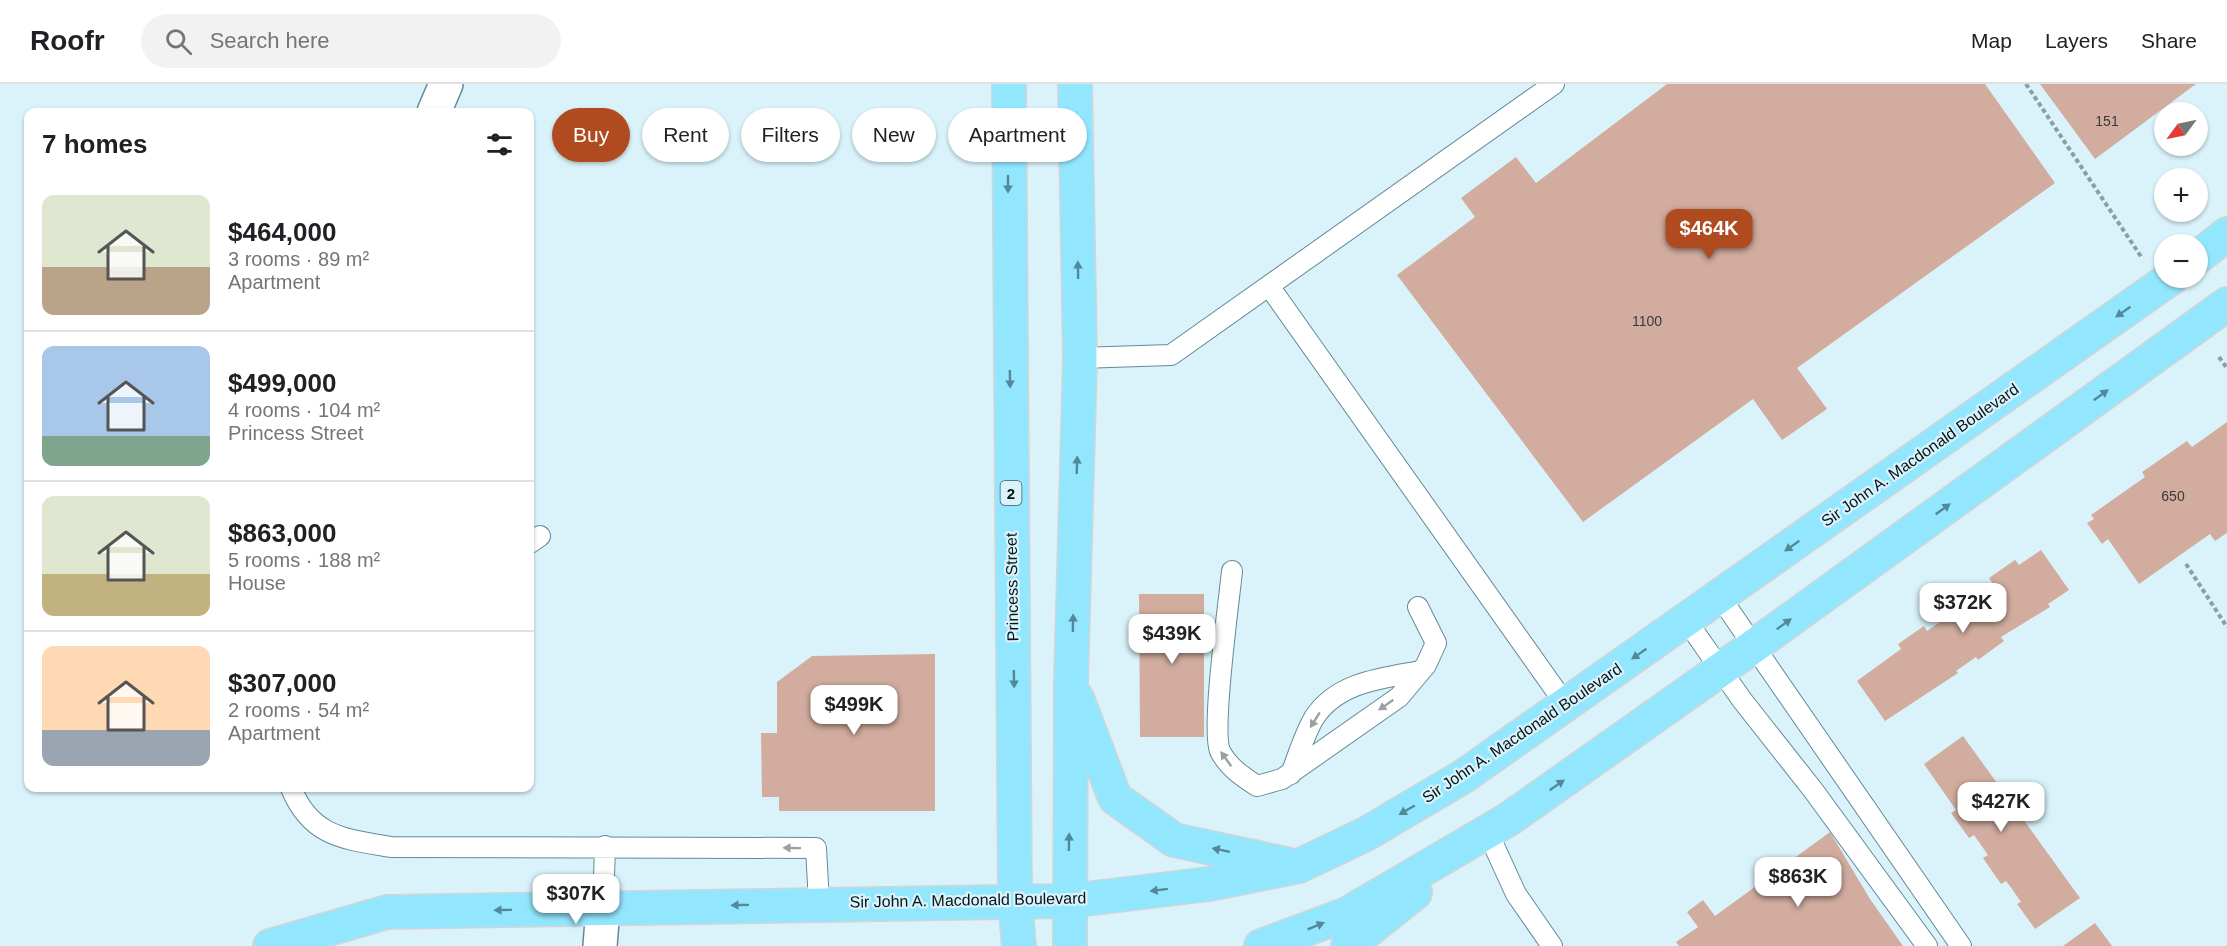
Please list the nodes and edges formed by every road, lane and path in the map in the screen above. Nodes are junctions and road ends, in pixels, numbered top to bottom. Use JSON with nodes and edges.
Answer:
{"nodes":[{"id":1,"x":446,"y":84,"type":"edge"},
{"id":2,"x":1009,"y":84,"type":"edge"},
{"id":3,"x":1075,"y":84,"type":"edge"},
{"id":4,"x":1554,"y":84,"type":"edge"},
{"id":5,"x":2026,"y":84,"type":"edge"},
{"id":6,"x":436,"y":108,"type":"edge"},
{"id":7,"x":2227,"y":234,"type":"edge"},
{"id":8,"x":2208,"y":249,"type":"edge"},
{"id":9,"x":2154,"y":265,"type":"edge"},
{"id":10,"x":1269,"y":286,"type":"junction"},
{"id":11,"x":2155,"y":288,"type":"edge"},
{"id":12,"x":2227,"y":304,"type":"edge"},
{"id":13,"x":2219,"y":357,"type":"dead end"},
{"id":14,"x":1080,"y":358,"type":"junction"},
{"id":15,"x":2227,"y":368,"type":"edge"},
{"id":16,"x":2186,"y":564,"type":"dead end"},
{"id":17,"x":1233,"y":571,"type":"dead end"},
{"id":18,"x":1720,"y":597,"type":"junction"},
{"id":19,"x":1418,"y":607,"type":"dead end"},
{"id":20,"x":1686,"y":620,"type":"junction"},
{"id":21,"x":2227,"y":627,"type":"edge"},
{"id":22,"x":1754,"y":645,"type":"junction"},
{"id":23,"x":1721,"y":669,"type":"junction"},
{"id":24,"x":1420,"y":672,"type":"junction"},
{"id":25,"x":1071,"y":682,"type":"junction"},
{"id":26,"x":1566,"y":705,"type":"junction"},
{"id":27,"x":1291,"y":774,"type":"junction"},
{"id":28,"x":293,"y":792,"type":"edge"},
{"id":29,"x":1499,"y":827,"type":"junction"},
{"id":30,"x":605,"y":846,"type":"junction"},
{"id":31,"x":1299,"y":866,"type":"junction"},
{"id":32,"x":1015,"y":901,"type":"junction"},
{"id":33,"x":1069,"y":901,"type":"junction"},
{"id":34,"x":819,"y":903,"type":"junction"},
{"id":35,"x":603,"y":908,"type":"junction"},
{"id":36,"x":270,"y":946,"type":"edge"},
{"id":37,"x":600,"y":946,"type":"edge"},
{"id":38,"x":1019,"y":946,"type":"edge"},
{"id":39,"x":1070,"y":946,"type":"edge"},
{"id":40,"x":1261,"y":946,"type":"edge"},
{"id":41,"x":1348,"y":946,"type":"edge"},
{"id":42,"x":1551,"y":946,"type":"edge"},
{"id":43,"x":1927,"y":946,"type":"edge"},
{"id":44,"x":1961,"y":946,"type":"edge"}],
"edges":[{"from":1,"to":6,"type":"street"},
{"from":2,"to":32,"type":"main road","name":"Princess Street","number":"2","one_way":true},
{"from":14,"to":3,"type":"main road","one_way":true},
{"from":4,"to":10,"type":"lane"},
{"from":5,"to":9,"type":"path"},
{"from":7,"to":8,"type":"main road"},
{"from":10,"to":14,"type":"lane"},
{"from":10,"to":26,"type":"lane"},
{"from":11,"to":18,"type":"main road","name":"Sir John A. Macdonald Boulevard","one_way":true},
{"from":22,"to":12,"type":"main road","one_way":true},
{"from":13,"to":15,"type":"path"},
{"from":25,"to":14,"type":"main road","one_way":true},
{"from":16,"to":21,"type":"path"},
{"from":27,"to":17,"type":"lane","one_way":true},
{"from":18,"to":20,"type":"main road","name":"Sir John A. Macdonald Boulevard"},
{"from":18,"to":22,"type":"lane"},
{"from":19,"to":24,"type":"lane"},
{"from":20,"to":23,"type":"lane"},
{"from":20,"to":26,"type":"main road","name":"Sir John A. Macdonald Boulevard","one_way":true},
{"from":22,"to":23,"type":"main road"},
{"from":22,"to":44,"type":"lane"},
{"from":29,"to":23,"type":"main road","one_way":true},
{"from":23,"to":43,"type":"lane"},
{"from":24,"to":27,"type":"lane","one_way":true},
{"from":24,"to":27,"type":"lane","one_way":true},
{"from":31,"to":25,"type":"main road","one_way":true},
{"from":33,"to":25,"type":"main road","one_way":true},
{"from":26,"to":31,"type":"main road","name":"Sir John A. Macdonald Boulevard","one_way":true},
{"from":28,"to":30,"type":"lane"},
{"from":40,"to":29,"type":"main road","one_way":true},
{"from":29,"to":41,"type":"main road"},
{"from":29,"to":42,"type":"lane"},
{"from":34,"to":30,"type":"lane","one_way":true},
{"from":30,"to":35,"type":"lane"},
{"from":31,"to":33,"type":"main road","name":"Sir John A. Macdonald Boulevard","one_way":true},
{"from":32,"to":33,"type":"main road","name":"Sir John A. Macdonald Boulevard"},
{"from":32,"to":34,"type":"main road","name":"Sir John A. Macdonald Boulevard"},
{"from":32,"to":38,"type":"main road","name":"Princess Street","number":"2"},
{"from":33,"to":39,"type":"main road"},
{"from":34,"to":35,"type":"main road","name":"Sir John A. Macdonald Boulevard","one_way":true},
{"from":35,"to":36,"type":"main road","name":"Sir John A. Macdonald Boulevard","one_way":true},
{"from":35,"to":37,"type":"street"}]}
